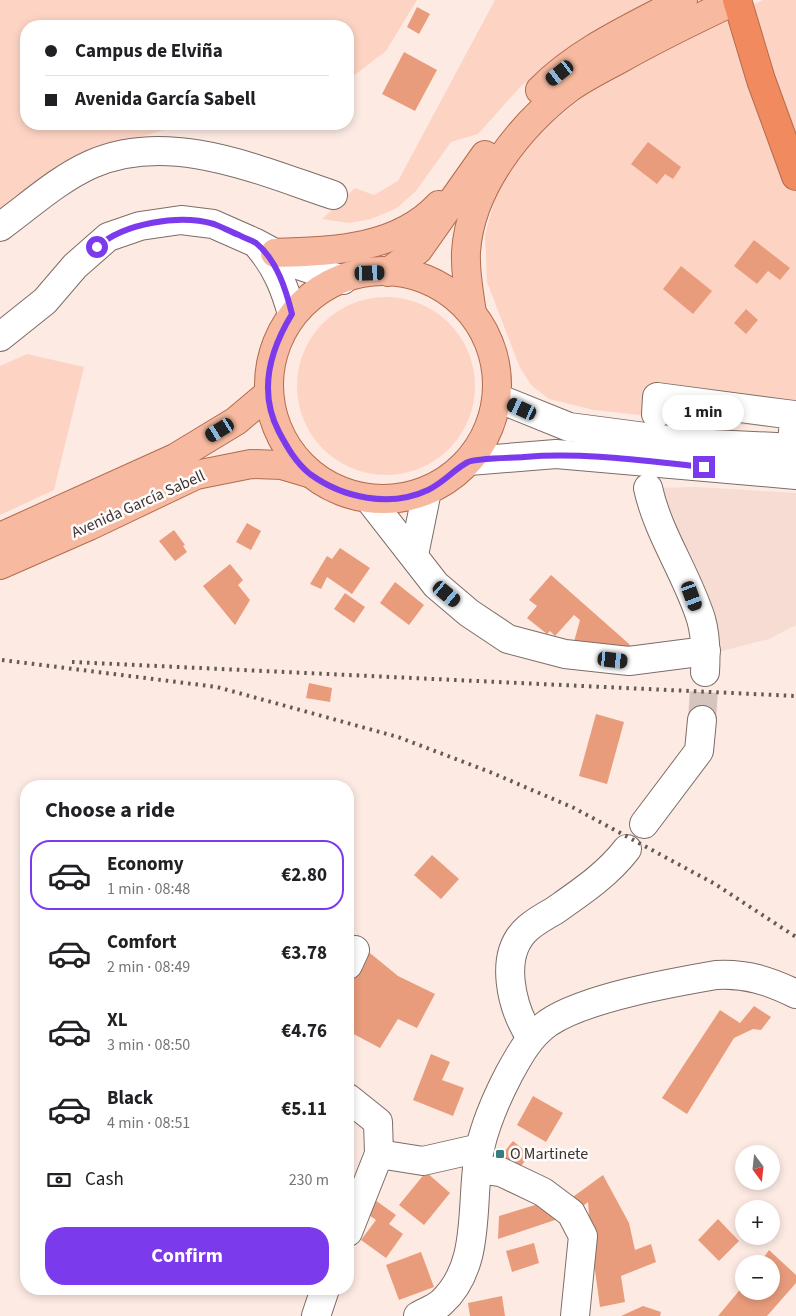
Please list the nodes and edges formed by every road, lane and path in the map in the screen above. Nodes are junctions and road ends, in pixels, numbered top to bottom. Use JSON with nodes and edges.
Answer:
{"nodes":[{"id":1,"x":683,"y":0,"type":"edge"},
{"id":2,"x":737,"y":0,"type":"edge"},
{"id":3,"x":476,"y":170,"type":"junction"},
{"id":4,"x":796,"y":176,"type":"edge"},
{"id":5,"x":333,"y":195,"type":"dead end"},
{"id":6,"x":0,"y":227,"type":"edge"},
{"id":7,"x":266,"y":248,"type":"junction"},
{"id":8,"x":388,"y":272,"type":"junction"},
{"id":9,"x":343,"y":280,"type":"junction"},
{"id":10,"x":472,"y":313,"type":"junction"},
{"id":11,"x":292,"y":314,"type":"junction"},
{"id":12,"x":0,"y":337,"type":"edge"},
{"id":13,"x":268,"y":394,"type":"junction"},
{"id":14,"x":497,"y":398,"type":"junction"},
{"id":15,"x":656,"y":414,"type":"dead end"},
{"id":16,"x":794,"y":448,"type":"edge"},
{"id":17,"x":469,"y":461,"type":"junction"},
{"id":18,"x":309,"y":473,"type":"junction"},
{"id":19,"x":796,"y":475,"type":"edge"},
{"id":20,"x":648,"y":488,"type":"dead end"},
{"id":21,"x":427,"y":491,"type":"junction"},
{"id":22,"x":369,"y":499,"type":"junction"},
{"id":23,"x":0,"y":537,"type":"edge"},
{"id":24,"x":414,"y":555,"type":"junction"},
{"id":25,"x":0,"y":565,"type":"edge"},
{"id":26,"x":702,"y":720,"type":"tunnel mouth"},
{"id":27,"x":644,"y":824,"type":"dead end"},
{"id":28,"x":627,"y":849,"type":"dead end"},
{"id":29,"x":796,"y":994,"type":"edge"},
{"id":30,"x":531,"y":1038,"type":"junction"},
{"id":31,"x":354,"y":1103,"type":"edge"},
{"id":32,"x":379,"y":1154,"type":"junction"},
{"id":33,"x":479,"y":1158,"type":"junction"},
{"id":34,"x":354,"y":1217,"type":"edge"},
{"id":35,"x":323,"y":1295,"type":"edge"},
{"id":36,"x":316,"y":1316,"type":"edge"},
{"id":37,"x":418,"y":1316,"type":"edge"},
{"id":38,"x":575,"y":1316,"type":"edge"}],
"edges":[{"from":1,"to":3,"type":"main road"},
{"from":2,"to":4,"type":"highway"},
{"from":2,"to":10,"type":"main road"},
{"from":3,"to":7,"type":"main road"},
{"from":3,"to":8,"type":"main road"},
{"from":5,"to":6,"type":"street"},
{"from":7,"to":9,"type":"street"},
{"from":7,"to":11,"type":"street"},
{"from":7,"to":12,"type":"street"},
{"from":8,"to":9,"type":"main road"},
{"from":8,"to":10,"type":"main road"},
{"from":9,"to":11,"type":"main road"},
{"from":10,"to":14,"type":"main road"},
{"from":11,"to":13,"type":"main road"},
{"from":13,"to":18,"type":"main road"},
{"from":13,"to":23,"type":"main road","name":"Avenida García Sabell"},
{"from":14,"to":16,"type":"street"},
{"from":14,"to":17,"type":"main road"},
{"from":15,"to":16,"type":"street"},
{"from":17,"to":19,"type":"street"},
{"from":17,"to":21,"type":"main road"},
{"from":18,"to":22,"type":"main road"},
{"from":18,"to":25,"type":"main road","name":"Avenida García Sabell"},
{"from":20,"to":24,"type":"street"},
{"from":21,"to":22,"type":"main road"},
{"from":21,"to":24,"type":"street"},
{"from":22,"to":24,"type":"street"},
{"from":26,"to":27,"type":"street"},
{"from":28,"to":30,"type":"street"},
{"from":29,"to":30,"type":"street"},
{"from":30,"to":33,"type":"street"},
{"from":31,"to":32,"type":"street"},
{"from":32,"to":33,"type":"street"},
{"from":32,"to":34,"type":"street"},
{"from":33,"to":37,"type":"street"},
{"from":33,"to":38,"type":"street"},
{"from":35,"to":36,"type":"street"}]}
